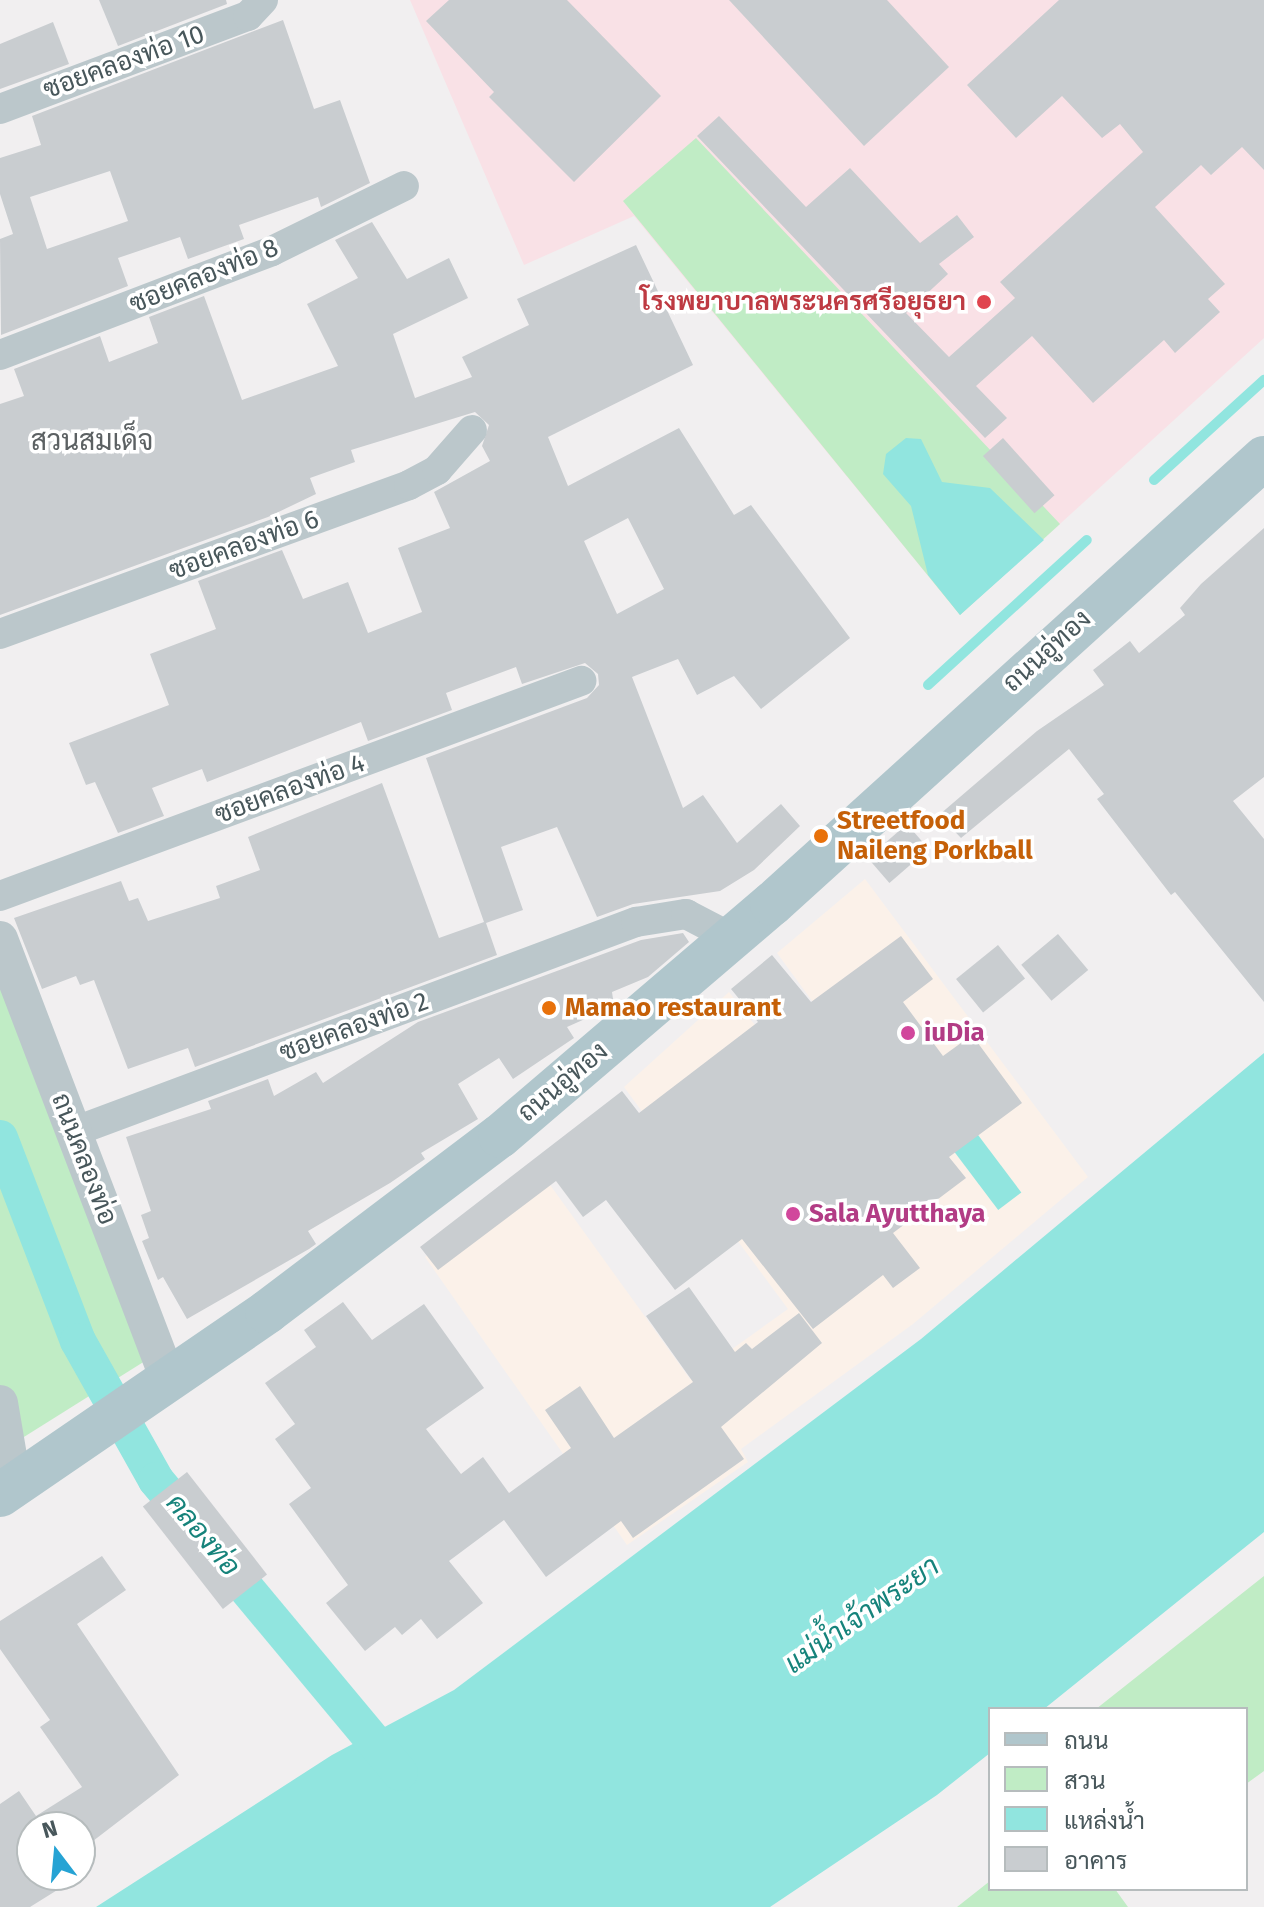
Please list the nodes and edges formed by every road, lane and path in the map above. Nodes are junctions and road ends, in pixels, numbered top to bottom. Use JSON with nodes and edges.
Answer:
{"nodes":[{"id":1,"x":255,"y":8,"type":"edge"},
{"id":2,"x":0,"y":109,"type":"edge"},
{"id":3,"x":404,"y":186,"type":"dead end"},
{"id":4,"x":0,"y":355,"type":"edge"},
{"id":5,"x":472,"y":430,"type":"dead end"},
{"id":6,"x":1264,"y":458,"type":"edge"},
{"id":7,"x":0,"y":634,"type":"edge"},
{"id":8,"x":581,"y":681,"type":"dead end"},
{"id":9,"x":0,"y":896,"type":"edge"},
{"id":10,"x":732,"y":938,"type":"junction"},
{"id":11,"x":0,"y":939,"type":"edge"},
{"id":12,"x":73,"y":1132,"type":"junction"},
{"id":13,"x":159,"y":1386,"type":"junction"},
{"id":14,"x":0,"y":1403,"type":"edge"},
{"id":15,"x":7,"y":1490,"type":"edge"}],
"edges":[{"from":1,"to":2,"type":"street","name":"ซอยคลองท่อ 10"},
{"from":3,"to":4,"type":"street","name":"ซอยคลองท่อ 8"},
{"from":5,"to":7,"type":"street","name":"ซอยคลองท่อ 6"},
{"from":6,"to":10,"type":"main road","name":"ถนนอู่ทอง"},
{"from":8,"to":9,"type":"street","name":"ซอยคลองท่อ 4"},
{"from":10,"to":12,"type":"street","name":"ซอยคลองท่อ 2"},
{"from":10,"to":13,"type":"main road","name":"ถนนอู่ทอง"},
{"from":11,"to":12,"type":"street","name":"ถนนคลองท่อ"},
{"from":12,"to":13,"type":"street","name":"ถนนคลองท่อ"},
{"from":13,"to":15,"type":"main road","name":"ถนนอู่ทอง"},
{"from":14,"to":15,"type":"street"}]}
